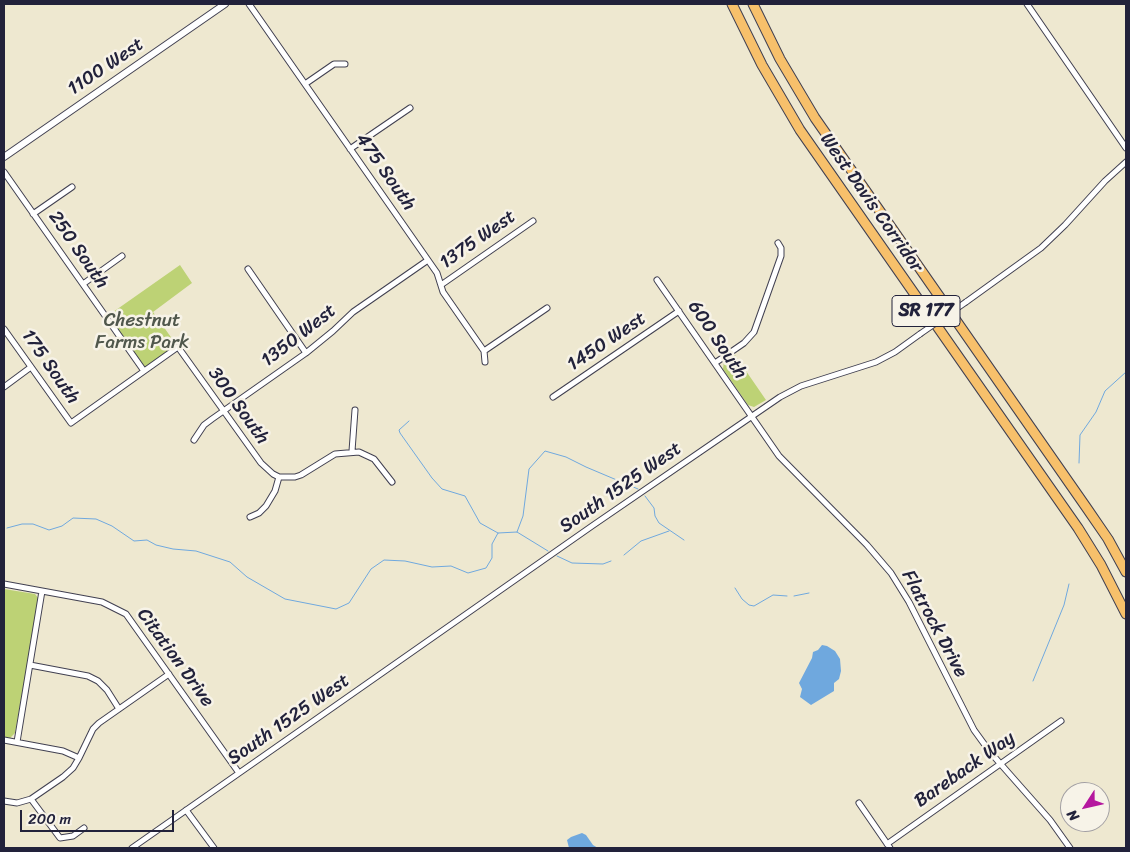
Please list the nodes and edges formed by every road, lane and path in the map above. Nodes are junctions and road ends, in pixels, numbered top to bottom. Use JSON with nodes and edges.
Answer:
{"nodes":[{"id":1,"x":225,"y":4,"type":"edge"},
{"id":2,"x":249,"y":4,"type":"edge"},
{"id":3,"x":732,"y":4,"type":"edge"},
{"id":4,"x":753,"y":4,"type":"edge"},
{"id":5,"x":1026,"y":4,"type":"edge"},
{"id":6,"x":345,"y":64,"type":"dead end"},
{"id":7,"x":305,"y":84,"type":"junction"},
{"id":8,"x":410,"y":108,"type":"dead end"},
{"id":9,"x":1126,"y":148,"type":"edge"},
{"id":10,"x":350,"y":149,"type":"junction"},
{"id":11,"x":4,"y":157,"type":"edge"},
{"id":12,"x":1126,"y":162,"type":"edge"},
{"id":13,"x":4,"y":172,"type":"edge"},
{"id":14,"x":72,"y":187,"type":"dead end"},
{"id":15,"x":34,"y":214,"type":"junction"},
{"id":16,"x":533,"y":221,"type":"dead end"},
{"id":17,"x":778,"y":243,"type":"dead end"},
{"id":18,"x":122,"y":256,"type":"dead end"},
{"id":19,"x":428,"y":260,"type":"junction"},
{"id":20,"x":248,"y":269,"type":"dead end"},
{"id":21,"x":657,"y":280,"type":"dead end"},
{"id":22,"x":83,"y":284,"type":"junction"},
{"id":23,"x":441,"y":284,"type":"junction"},
{"id":24,"x":547,"y":308,"type":"dead end"},
{"id":25,"x":679,"y":311,"type":"junction"},
{"id":26,"x":4,"y":328,"type":"edge"},
{"id":27,"x":484,"y":351,"type":"junction"},
{"id":28,"x":306,"y":353,"type":"junction"},
{"id":29,"x":486,"y":362,"type":"dead end"},
{"id":30,"x":715,"y":363,"type":"junction"},
{"id":31,"x":31,"y":367,"type":"junction"},
{"id":32,"x":144,"y":371,"type":"junction"},
{"id":33,"x":4,"y":387,"type":"edge"},
{"id":34,"x":553,"y":397,"type":"dead end"},
{"id":35,"x":355,"y":410,"type":"dead end"},
{"id":36,"x":223,"y":411,"type":"junction"},
{"id":37,"x":751,"y":417,"type":"junction"},
{"id":38,"x":194,"y":440,"type":"dead end"},
{"id":39,"x":352,"y":451,"type":"junction"},
{"id":40,"x":279,"y":477,"type":"junction"},
{"id":41,"x":392,"y":482,"type":"dead end"},
{"id":42,"x":250,"y":517,"type":"dead end"},
{"id":43,"x":1126,"y":572,"type":"edge"},
{"id":44,"x":4,"y":584,"type":"edge"},
{"id":45,"x":42,"y":591,"type":"junction"},
{"id":46,"x":1126,"y":614,"type":"edge"},
{"id":47,"x":30,"y":665,"type":"junction"},
{"id":48,"x":169,"y":674,"type":"junction"},
{"id":49,"x":119,"y":709,"type":"junction"},
{"id":50,"x":1061,"y":721,"type":"dead end"},
{"id":51,"x":4,"y":740,"type":"edge"},
{"id":52,"x":17,"y":742,"type":"junction"},
{"id":53,"x":79,"y":758,"type":"junction"},
{"id":54,"x":1000,"y":764,"type":"junction"},
{"id":55,"x":239,"y":773,"type":"junction"},
{"id":56,"x":31,"y":799,"type":"junction"},
{"id":57,"x":4,"y":801,"type":"edge"},
{"id":58,"x":859,"y":803,"type":"dead end"},
{"id":59,"x":186,"y":810,"type":"junction"},
{"id":60,"x":84,"y":828,"type":"dead end"},
{"id":61,"x":889,"y":846,"type":"edge"},
{"id":62,"x":132,"y":848,"type":"edge"},
{"id":63,"x":214,"y":848,"type":"edge"},
{"id":64,"x":1070,"y":848,"type":"edge"}],
"edges":[{"from":1,"to":11,"type":"street","name":"1100 West"},
{"from":2,"to":7,"type":"street","name":"475 South"},
{"from":3,"to":46,"type":"highway","name":"West Davis Corridor","number":"SR 177"},
{"from":4,"to":43,"type":"highway","name":"West Davis Corridor","number":"SR 177"},
{"from":5,"to":9,"type":"street"},
{"from":6,"to":7,"type":"street"},
{"from":7,"to":10,"type":"street","name":"475 South"},
{"from":8,"to":10,"type":"street"},
{"from":10,"to":19,"type":"street","name":"475 South"},
{"from":12,"to":37,"type":"street","name":"South 1525 West","bridge":true},
{"from":13,"to":15,"type":"street","name":"250 South"},
{"from":14,"to":15,"type":"street"},
{"from":15,"to":22,"type":"street","name":"250 South"},
{"from":16,"to":23,"type":"street","name":"1375 West"},
{"from":17,"to":30,"type":"street"},
{"from":18,"to":22,"type":"street"},
{"from":19,"to":23,"type":"street","name":"475 South"},
{"from":19,"to":28,"type":"street","name":"1350 West"},
{"from":20,"to":28,"type":"street"},
{"from":21,"to":25,"type":"street","name":"600 South"},
{"from":22,"to":32,"type":"street","name":"250 South"},
{"from":23,"to":27,"type":"street","name":"475 South"},
{"from":24,"to":27,"type":"street"},
{"from":25,"to":30,"type":"street","name":"600 South"},
{"from":25,"to":34,"type":"street","name":"1450 West"},
{"from":26,"to":31,"type":"street","name":"175 South"},
{"from":27,"to":29,"type":"street","name":"475 South"},
{"from":28,"to":36,"type":"street","name":"1350 West"},
{"from":30,"to":37,"type":"street","name":"600 South"},
{"from":31,"to":32,"type":"street","name":"175 South"},
{"from":31,"to":33,"type":"street"},
{"from":32,"to":36,"type":"street","name":"300 South"},
{"from":35,"to":39,"type":"street"},
{"from":36,"to":38,"type":"street","name":"1350 West"},
{"from":36,"to":40,"type":"street","name":"300 South"},
{"from":37,"to":54,"type":"street","name":"Flatrock Drive"},
{"from":37,"to":55,"type":"street","name":"South 1525 West"},
{"from":39,"to":40,"type":"street"},
{"from":39,"to":41,"type":"street"},
{"from":40,"to":42,"type":"street"},
{"from":44,"to":45,"type":"street","name":"Citation Drive"},
{"from":45,"to":47,"type":"street"},
{"from":45,"to":48,"type":"street","name":"Citation Drive"},
{"from":47,"to":49,"type":"street"},
{"from":47,"to":52,"type":"street"},
{"from":48,"to":49,"type":"street"},
{"from":48,"to":55,"type":"street","name":"Citation Drive"},
{"from":49,"to":53,"type":"street"},
{"from":50,"to":54,"type":"street","name":"Bareback Way"},
{"from":51,"to":52,"type":"street"},
{"from":52,"to":53,"type":"street"},
{"from":53,"to":56,"type":"street"},
{"from":54,"to":61,"type":"street","name":"Bareback Way"},
{"from":54,"to":64,"type":"street","name":"Flatrock Drive"},
{"from":55,"to":59,"type":"street","name":"South 1525 West"},
{"from":56,"to":57,"type":"street"},
{"from":56,"to":60,"type":"street"},
{"from":58,"to":61,"type":"street"},
{"from":59,"to":62,"type":"street","name":"South 1525 West"},
{"from":59,"to":63,"type":"street"}]}
